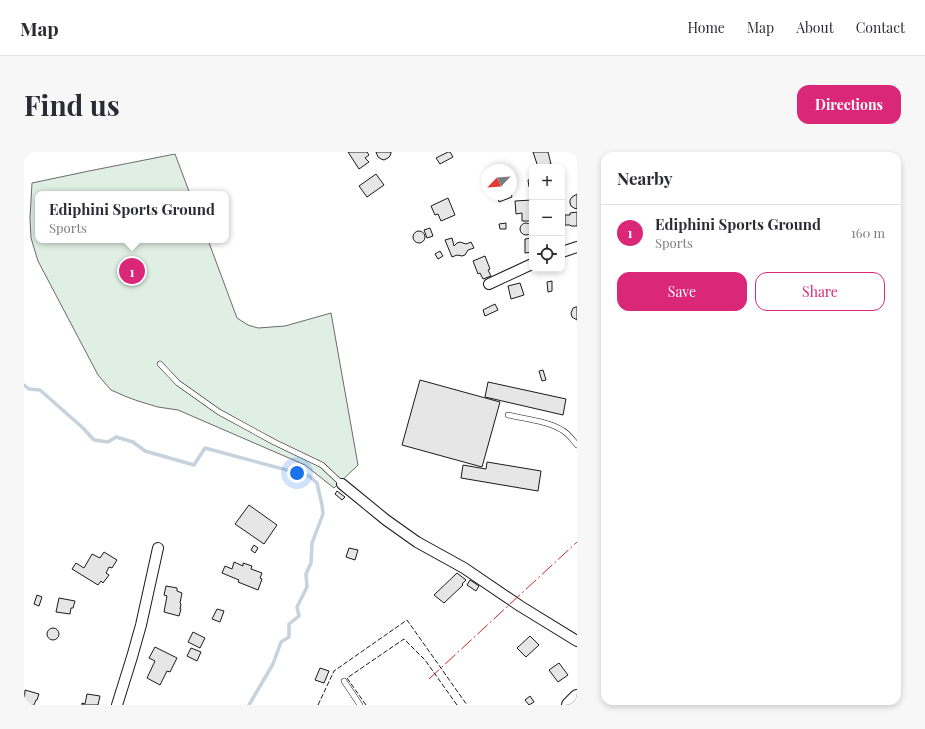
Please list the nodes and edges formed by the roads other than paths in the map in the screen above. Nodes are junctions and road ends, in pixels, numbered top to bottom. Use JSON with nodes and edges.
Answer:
{"nodes":[{"id":1,"x":577,"y":247,"type":"edge"},
{"id":2,"x":565,"y":251,"type":"edge"},
{"id":3,"x":529,"y":265,"type":"edge"},
{"id":4,"x":489,"y":284,"type":"dead end"},
{"id":5,"x":160,"y":364,"type":"dead end"},
{"id":6,"x":508,"y":415,"type":"dead end"},
{"id":7,"x":577,"y":445,"type":"edge"},
{"id":8,"x":342,"y":484,"type":"joint"},
{"id":9,"x":158,"y":548,"type":"dead end"},
{"id":10,"x":577,"y":641,"type":"edge"},
{"id":11,"x":344,"y":681,"type":"dead end"},
{"id":12,"x":577,"y":697,"type":"edge"},
{"id":13,"x":117,"y":705,"type":"edge"},
{"id":14,"x":360,"y":705,"type":"edge"},
{"id":15,"x":569,"y":705,"type":"edge"}],
"edges":[{"from":1,"to":2,"type":"street"},
{"from":3,"to":4,"type":"street"},
{"from":5,"to":8,"type":"lane"},
{"from":6,"to":7,"type":"lane"},
{"from":8,"to":10,"type":"street"},
{"from":9,"to":13,"type":"street"},
{"from":11,"to":14,"type":"lane"},
{"from":12,"to":15,"type":"main road"}]}
